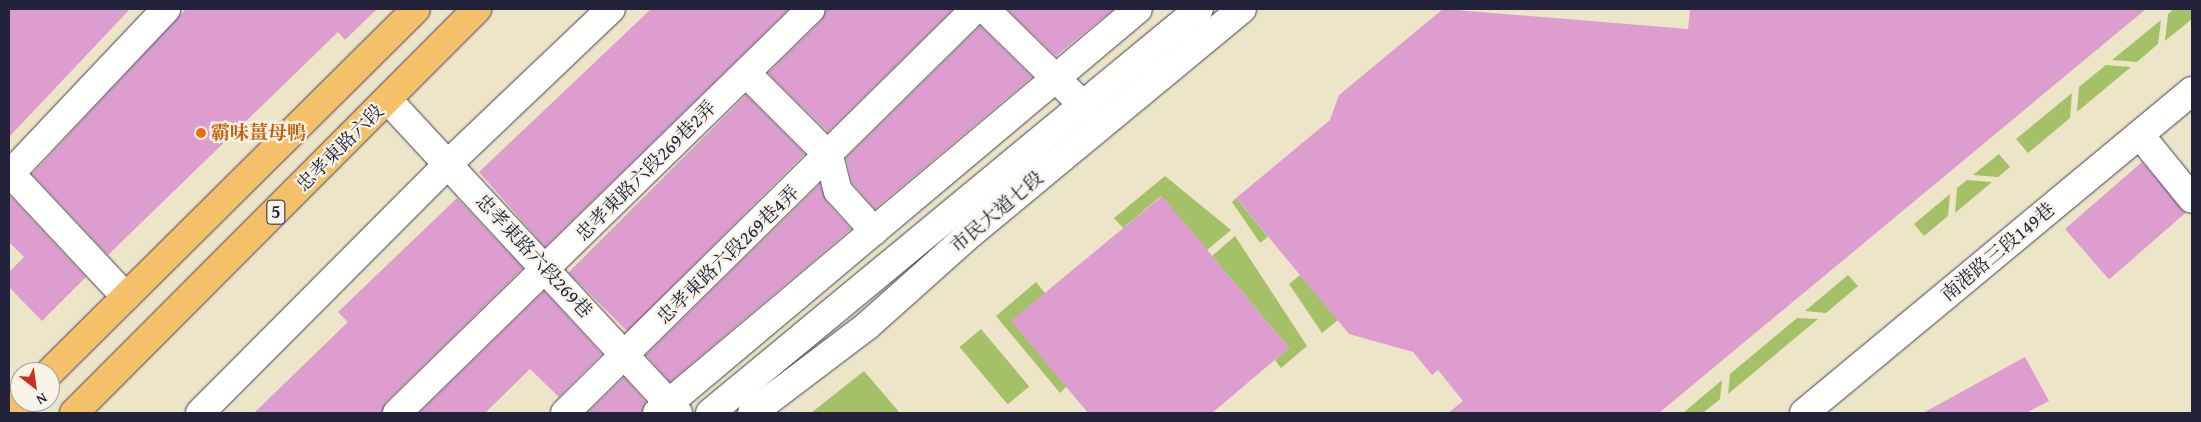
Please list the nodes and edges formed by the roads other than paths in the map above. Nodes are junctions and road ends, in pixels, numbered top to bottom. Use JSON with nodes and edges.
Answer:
{"nodes":[{"id":1,"x":166,"y":9,"type":"edge"},
{"id":2,"x":416,"y":9,"type":"edge"},
{"id":3,"x":477,"y":9,"type":"edge"},
{"id":4,"x":611,"y":9,"type":"edge"},
{"id":5,"x":812,"y":9,"type":"edge"},
{"id":6,"x":975,"y":9,"type":"edge"},
{"id":7,"x":985,"y":9,"type":"edge"},
{"id":8,"x":1138,"y":9,"type":"edge"},
{"id":9,"x":1199,"y":9,"type":"edge"},
{"id":10,"x":1242,"y":9,"type":"edge"},
{"id":11,"x":746,"y":72,"type":"junction"},
{"id":12,"x":1056,"y":75,"type":"junction"},
{"id":13,"x":2192,"y":91,"type":"edge"},
{"id":14,"x":388,"y":100,"type":"junction"},
{"id":15,"x":1085,"y":107,"type":"junction"},
{"id":16,"x":2140,"y":134,"type":"junction"},
{"id":17,"x":829,"y":156,"type":"junction"},
{"id":18,"x":448,"y":164,"type":"junction"},
{"id":19,"x":10,"y":172,"type":"edge"},
{"id":20,"x":2192,"y":199,"type":"edge"},
{"id":21,"x":874,"y":230,"type":"junction"},
{"id":22,"x":547,"y":269,"type":"junction"},
{"id":23,"x":126,"y":297,"type":"junction"},
{"id":24,"x":626,"y":354,"type":"junction"},
{"id":25,"x":60,"y":362,"type":"edge"},
{"id":26,"x":669,"y":409,"type":"edge"},
{"id":27,"x":74,"y":413,"type":"edge"},
{"id":28,"x":200,"y":413,"type":"edge"},
{"id":29,"x":397,"y":413,"type":"edge"},
{"id":30,"x":566,"y":413,"type":"edge"},
{"id":31,"x":710,"y":413,"type":"edge"},
{"id":32,"x":752,"y":413,"type":"edge"},
{"id":33,"x":1804,"y":413,"type":"edge"}],
"edges":[{"from":1,"to":19,"type":"street"},
{"from":2,"to":23,"type":"main road","number":"5"},
{"from":3,"to":14,"type":"main road","name":"忠孝東路六段","number":"5"},
{"from":4,"to":18,"type":"street"},
{"from":5,"to":11,"type":"street","name":"忠孝東路六段269巷2弄"},
{"from":6,"to":17,"type":"street","name":"忠孝東路六段269巷4弄"},
{"from":7,"to":12,"type":"street"},
{"from":8,"to":12,"type":"street"},
{"from":9,"to":15,"type":"street","name":"市民大道七段"},
{"from":10,"to":32,"type":"street","name":"市民大道七段"},
{"from":11,"to":17,"type":"street"},
{"from":11,"to":22,"type":"street","name":"忠孝東路六段269巷2弄"},
{"from":12,"to":15,"type":"street"},
{"from":12,"to":21,"type":"street"},
{"from":13,"to":16,"type":"street","name":"南港路三段149巷"},
{"from":14,"to":18,"type":"street","name":"忠孝東路六段269巷"},
{"from":14,"to":27,"type":"main road","name":"忠孝東路六段","number":"5"},
{"from":15,"to":31,"type":"street","name":"市民大道七段"},
{"from":16,"to":20,"type":"street"},
{"from":16,"to":33,"type":"street","name":"南港路三段149巷"},
{"from":17,"to":21,"type":"street"},
{"from":17,"to":24,"type":"street","name":"忠孝東路六段269巷4弄"},
{"from":18,"to":22,"type":"street","name":"忠孝東路六段269巷"},
{"from":18,"to":28,"type":"street"},
{"from":19,"to":23,"type":"street"},
{"from":21,"to":26,"type":"street"},
{"from":22,"to":24,"type":"street","name":"忠孝東路六段269巷"},
{"from":22,"to":29,"type":"street","name":"忠孝東路六段269巷2弄"},
{"from":23,"to":25,"type":"main road","number":"5"},
{"from":24,"to":26,"type":"street","name":"忠孝東路六段269巷"},
{"from":24,"to":30,"type":"street","name":"忠孝東路六段269巷4弄"}]}
